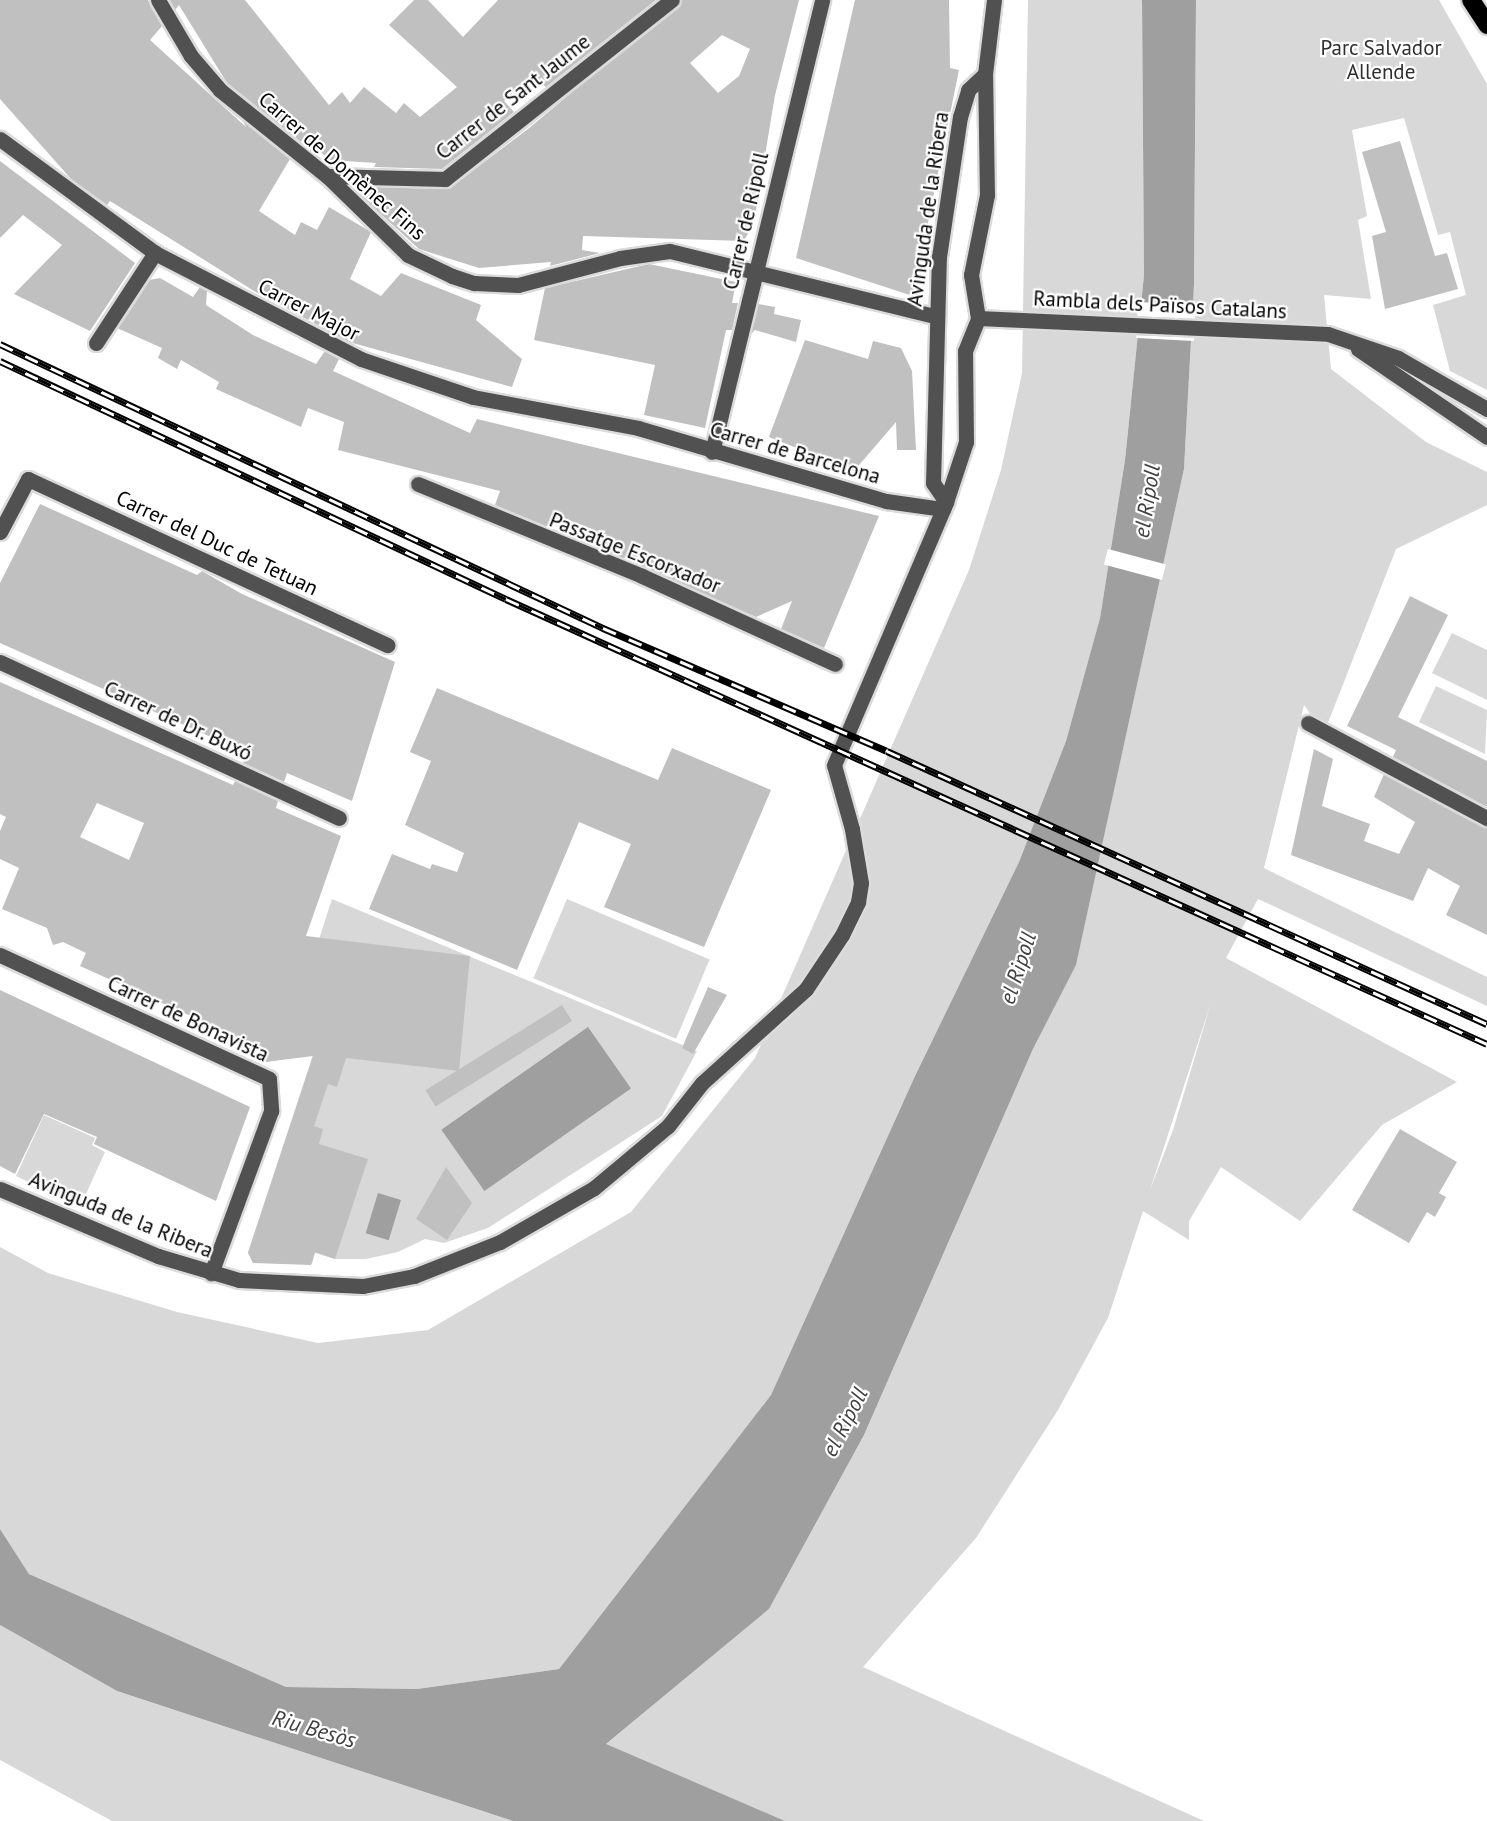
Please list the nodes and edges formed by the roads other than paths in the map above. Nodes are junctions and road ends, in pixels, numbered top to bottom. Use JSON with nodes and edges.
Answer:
{"nodes":[{"id":1,"x":158,"y":0,"type":"edge"},
{"id":2,"x":672,"y":0,"type":"edge"},
{"id":3,"x":822,"y":0,"type":"edge"},
{"id":4,"x":994,"y":0,"type":"edge"},
{"id":5,"x":1471,"y":0,"type":"edge"},
{"id":6,"x":1487,"y":25,"type":"edge"},
{"id":7,"x":986,"y":74,"type":"junction"},
{"id":8,"x":0,"y":139,"type":"edge"},
{"id":9,"x":327,"y":176,"type":"junction"},
{"id":10,"x":154,"y":253,"type":"junction"},
{"id":11,"x":756,"y":269,"type":"junction"},
{"id":12,"x":934,"y":316,"type":"junction"},
{"id":13,"x":978,"y":318,"type":"junction"},
{"id":14,"x":1334,"y":336,"type":"junction"},
{"id":15,"x":96,"y":343,"type":"dead end"},
{"id":16,"x":1487,"y":409,"type":"edge"},
{"id":17,"x":638,"y":428,"type":"joint"},
{"id":18,"x":1487,"y":437,"type":"edge"},
{"id":19,"x":712,"y":452,"type":"junction"},
{"id":20,"x":418,"y":484,"type":"dead end"},
{"id":21,"x":945,"y":505,"type":"junction"},
{"id":22,"x":2,"y":522,"type":"edge"},
{"id":23,"x":387,"y":645,"type":"dead end"},
{"id":24,"x":0,"y":662,"type":"edge"},
{"id":25,"x":835,"y":664,"type":"dead end"},
{"id":26,"x":1308,"y":723,"type":"dead end"},
{"id":27,"x":339,"y":818,"type":"dead end"},
{"id":28,"x":1487,"y":818,"type":"edge"},
{"id":29,"x":0,"y":955,"type":"edge"},
{"id":30,"x":0,"y":1189,"type":"edge"},
{"id":31,"x":211,"y":1273,"type":"junction"}],
"edges":[{"from":1,"to":9,"type":"street","name":"Carrer de Domènec Fins"},
{"from":2,"to":9,"type":"street","name":"Carrer de Sant Jaume"},
{"from":3,"to":11,"type":"street","name":"Carrer de Ripoll"},
{"from":4,"to":7,"type":"street"},
{"from":5,"to":6,"type":"highway"},
{"from":7,"to":12,"type":"street","name":"Avinguda de la Ribera"},
{"from":7,"to":13,"type":"street"},
{"from":8,"to":10,"type":"street","name":"Carrer Major"},
{"from":9,"to":11,"type":"street","name":"Carrer de Domènec Fins"},
{"from":10,"to":15,"type":"street"},
{"from":10,"to":17,"type":"street","name":"Carrer Major"},
{"from":11,"to":12,"type":"street","name":"Carrer de Domènec Fins"},
{"from":11,"to":19,"type":"street","name":"Carrer de Ripoll"},
{"from":12,"to":21,"type":"street","name":"Avinguda de la Ribera"},
{"from":13,"to":14,"type":"street","name":"Rambla dels Països Catalans"},
{"from":13,"to":21,"type":"street"},
{"from":14,"to":16,"type":"street","name":"Rambla dels Països Catalans"},
{"from":14,"to":18,"type":"street"},
{"from":17,"to":19,"type":"street","name":"Carrer de Barcelona"},
{"from":19,"to":21,"type":"street","name":"Carrer de Barcelona"},
{"from":20,"to":25,"type":"street","name":"Passatge Escorxador"},
{"from":21,"to":31,"type":"street","name":"Avinguda de la Ribera"},
{"from":22,"to":23,"type":"street","name":"Carrer del Duc de Tetuan"},
{"from":24,"to":27,"type":"street","name":"Carrer de Dr. Buxó"},
{"from":26,"to":28,"type":"street"},
{"from":29,"to":31,"type":"street","name":"Carrer de Bonavista"},
{"from":30,"to":31,"type":"street","name":"Avinguda de la Ribera"}]}
